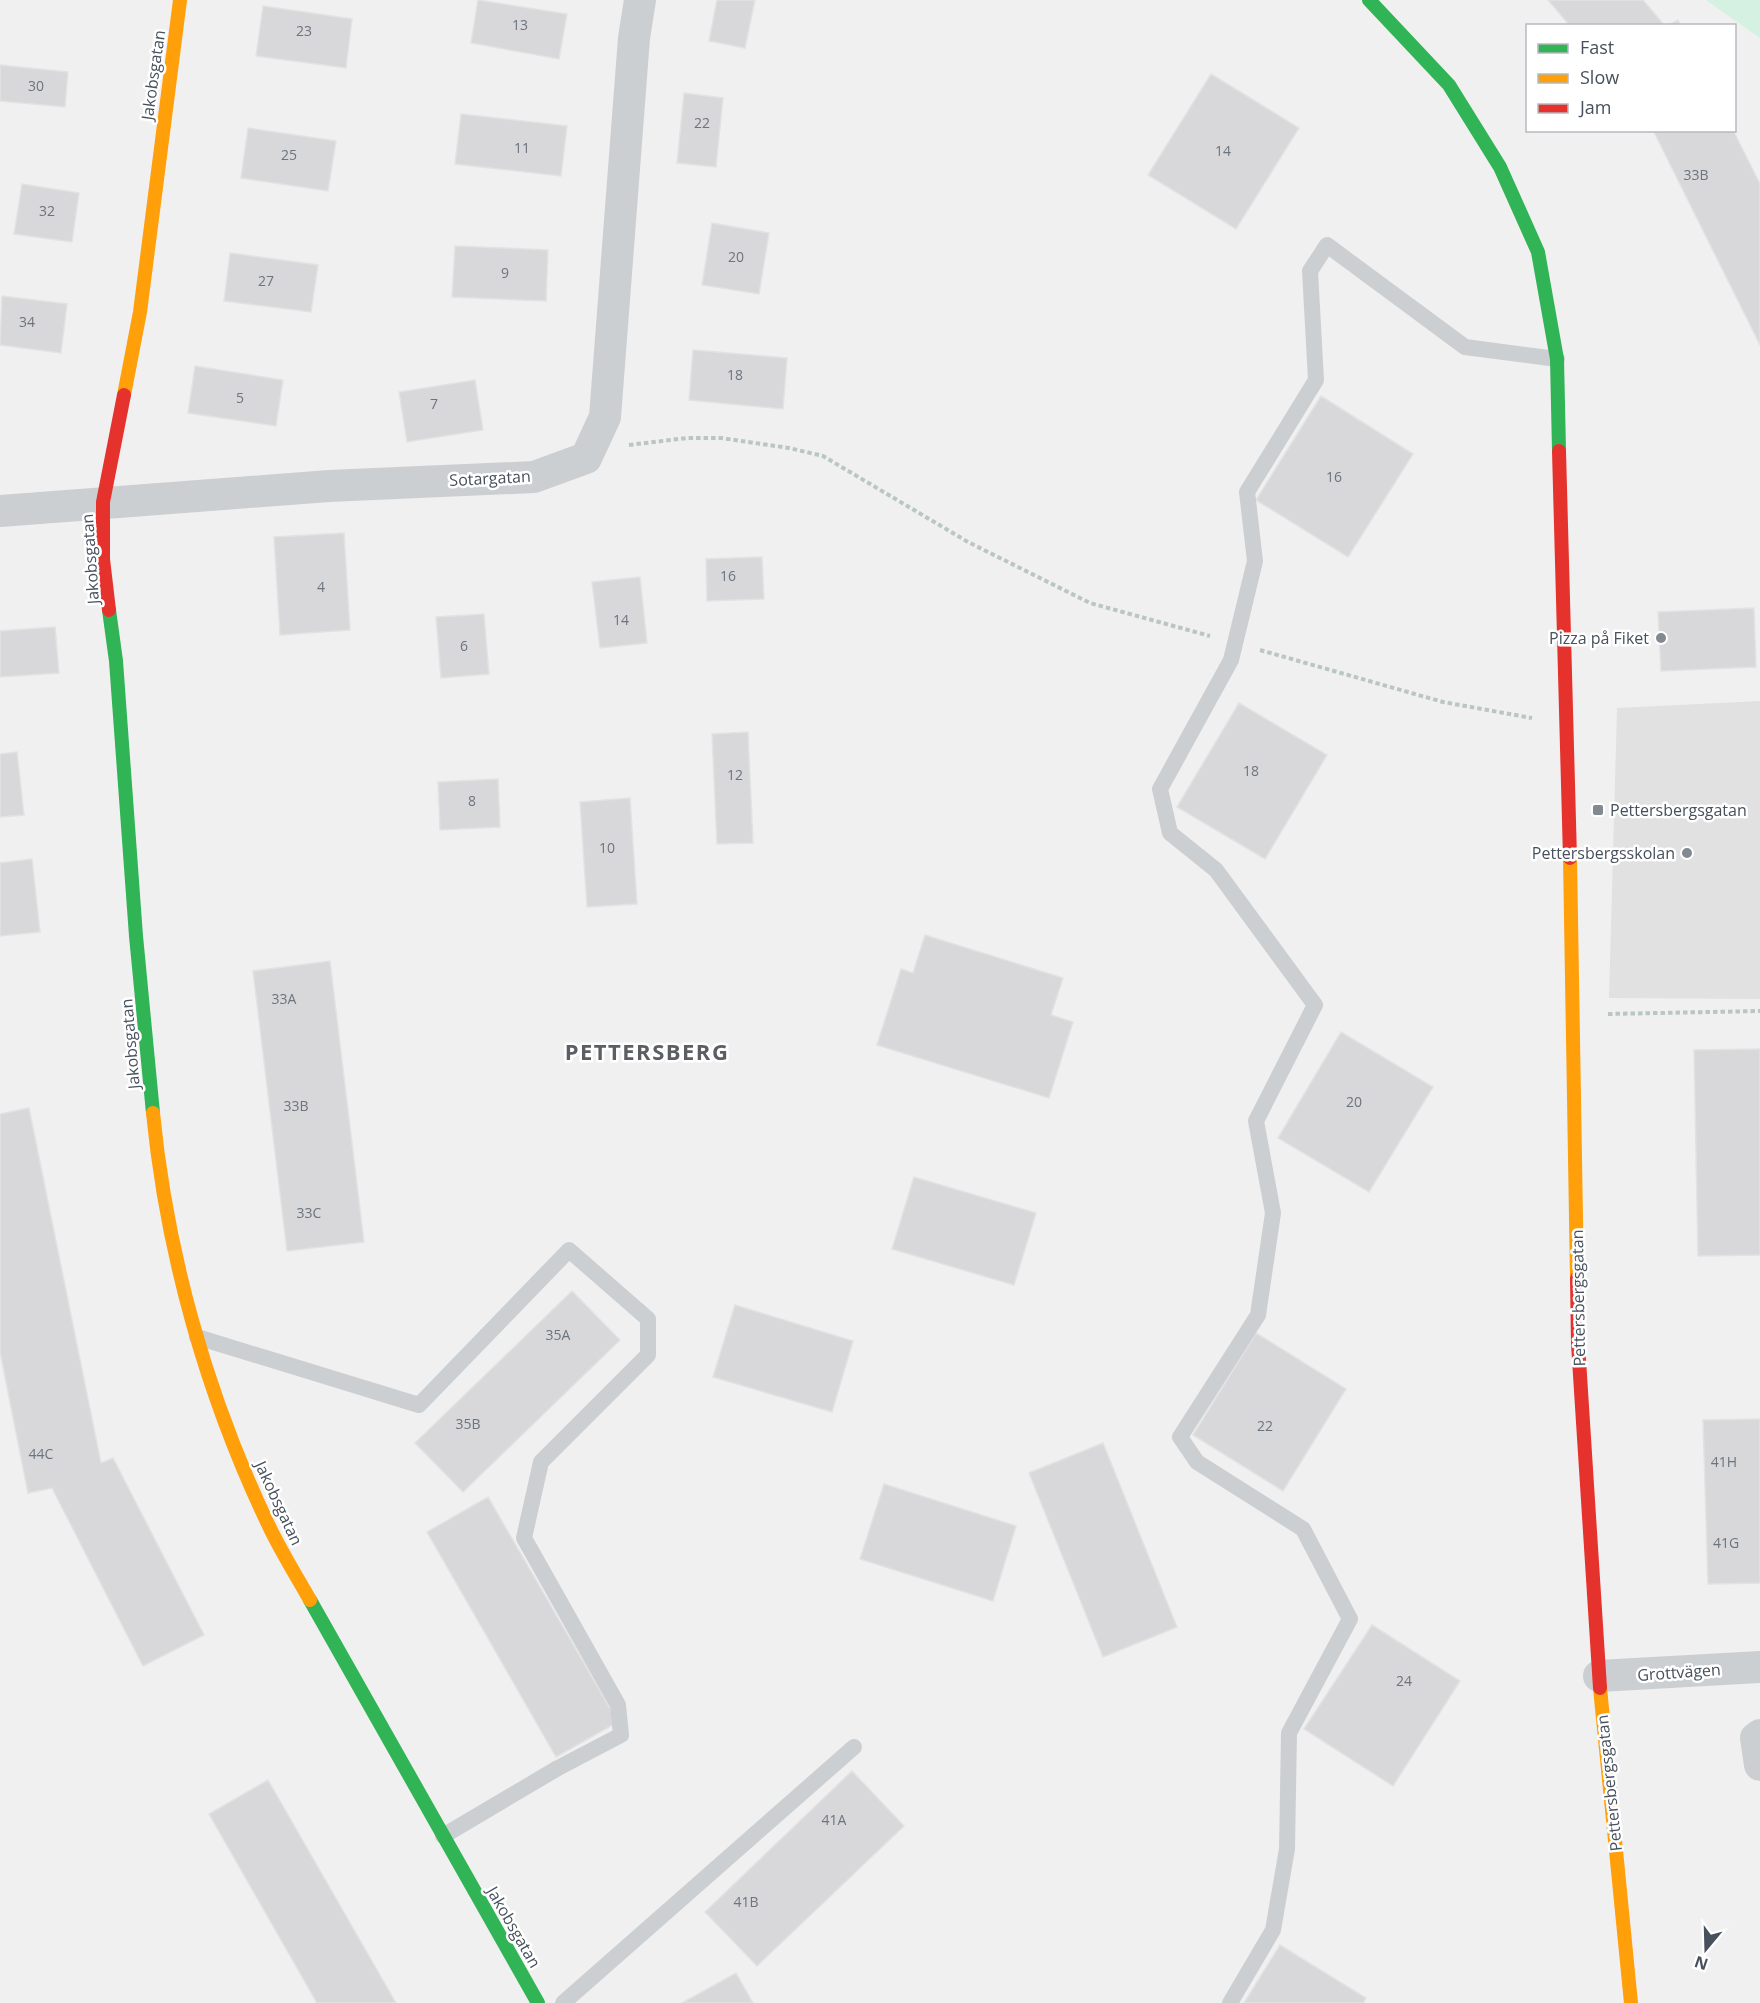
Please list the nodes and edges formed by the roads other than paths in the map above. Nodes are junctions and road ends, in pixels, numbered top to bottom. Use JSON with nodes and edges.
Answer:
{"nodes":[{"id":1,"x":180,"y":0,"type":"edge"},
{"id":2,"x":640,"y":0,"type":"edge"},
{"id":3,"x":1369,"y":0,"type":"edge"},
{"id":4,"x":1557,"y":359,"type":"junction"},
{"id":5,"x":103,"y":502,"type":"junction"},
{"id":6,"x":0,"y":511,"type":"edge"},
{"id":7,"x":197,"y":1337,"type":"junction"},
{"id":8,"x":1760,"y":1667,"type":"edge"},
{"id":9,"x":1599,"y":1676,"type":"junction"},
{"id":10,"x":1760,"y":1734,"type":"edge"},
{"id":11,"x":854,"y":1747,"type":"dead end"},
{"id":12,"x":1760,"y":1765,"type":"edge"},
{"id":13,"x":443,"y":1836,"type":"junction"},
{"id":14,"x":538,"y":2003,"type":"edge"},
{"id":15,"x":563,"y":2003,"type":"edge"},
{"id":16,"x":1230,"y":2003,"type":"edge"},
{"id":17,"x":1631,"y":2003,"type":"edge"}],
"edges":[{"from":1,"to":5,"type":"street","name":"Jakobsgatan"},
{"from":2,"to":5,"type":"street","name":"Sotargatan"},
{"from":3,"to":4,"type":"street","name":"Pettersbergsgatan"},
{"from":4,"to":9,"type":"street","name":"Pettersbergsgatan"},
{"from":4,"to":16,"type":"lane"},
{"from":5,"to":6,"type":"street","name":"Sotargatan"},
{"from":5,"to":7,"type":"street","name":"Jakobsgatan"},
{"from":7,"to":13,"type":"street","name":"Jakobsgatan"},
{"from":7,"to":13,"type":"lane"},
{"from":8,"to":9,"type":"street","name":"Grottvägen"},
{"from":9,"to":17,"type":"street","name":"Pettersbergsgatan"},
{"from":10,"to":12,"type":"street"},
{"from":11,"to":15,"type":"lane"},
{"from":13,"to":14,"type":"street","name":"Jakobsgatan"}]}
